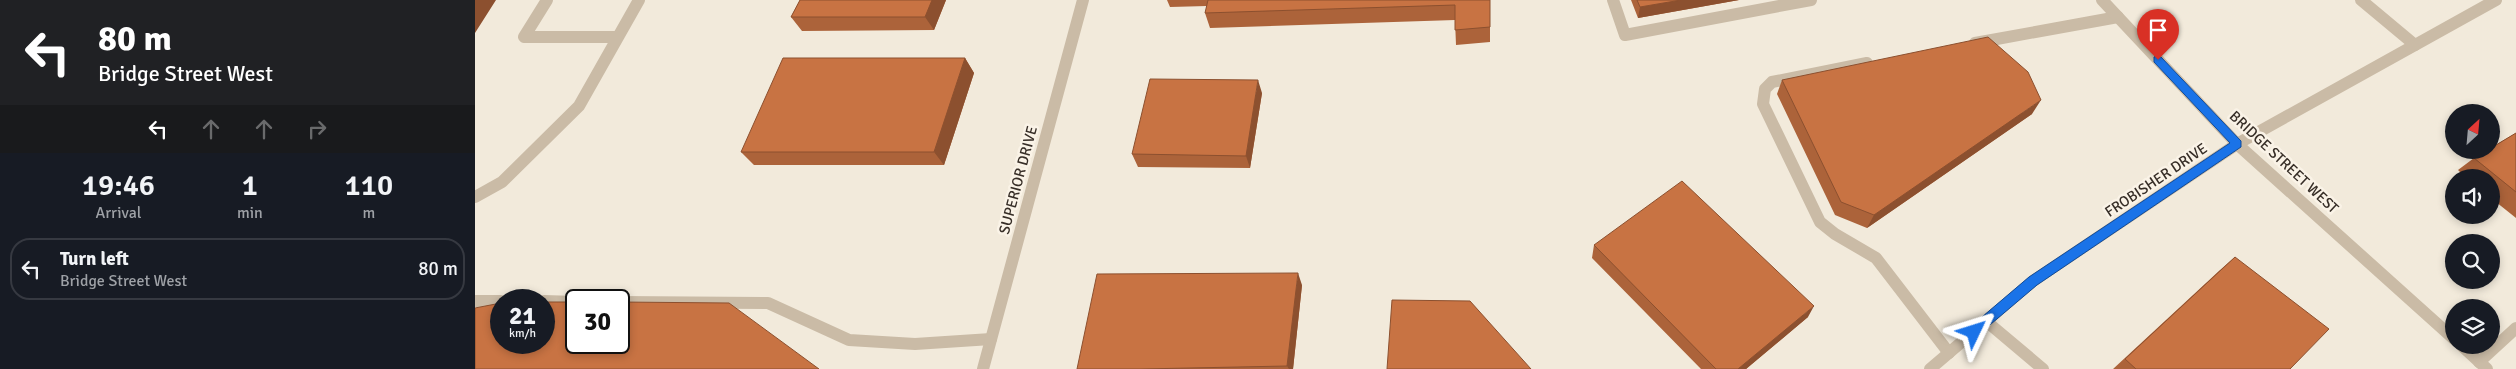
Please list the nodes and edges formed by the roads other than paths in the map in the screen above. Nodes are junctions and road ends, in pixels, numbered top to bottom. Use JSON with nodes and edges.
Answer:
{"nodes":[{"id":1,"x":547,"y":0,"type":"edge"},
{"id":2,"x":639,"y":0,"type":"edge"},
{"id":3,"x":1083,"y":0,"type":"edge"},
{"id":4,"x":1613,"y":0,"type":"edge"},
{"id":5,"x":1811,"y":0,"type":"edge"},
{"id":6,"x":2102,"y":0,"type":"edge"},
{"id":7,"x":2361,"y":0,"type":"edge"},
{"id":8,"x":2496,"y":0,"type":"edge"},
{"id":9,"x":2118,"y":17,"type":"junction"},
{"id":10,"x":618,"y":36,"type":"junction"},
{"id":11,"x":1967,"y":44,"type":"edge"},
{"id":12,"x":2415,"y":45,"type":"junction"},
{"id":13,"x":1880,"y":60,"type":"edge"},
{"id":14,"x":2237,"y":144,"type":"junction"},
{"id":15,"x":475,"y":197,"type":"edge"},
{"id":16,"x":475,"y":301,"type":"edge"},
{"id":17,"x":490,"y":301,"type":"edge"},
{"id":18,"x":630,"y":302,"type":"edge"},
{"id":19,"x":1986,"y":321,"type":"junction"},
{"id":20,"x":2516,"y":328,"type":"edge"},
{"id":21,"x":2445,"y":331,"type":"edge"},
{"id":22,"x":991,"y":339,"type":"junction"},
{"id":23,"x":1949,"y":353,"type":"junction"},
{"id":24,"x":2471,"y":354,"type":"edge"},
{"id":25,"x":2483,"y":365,"type":"edge"},
{"id":26,"x":983,"y":369,"type":"edge"},
{"id":27,"x":1930,"y":369,"type":"edge"},
{"id":28,"x":2043,"y":369,"type":"edge"}],
"edges":[{"from":1,"to":10,"type":"street"},
{"from":2,"to":10,"type":"street"},
{"from":3,"to":22,"type":"street","name":"SUPERIOR DRIVE"},
{"from":4,"to":5,"type":"street"},
{"from":6,"to":9,"type":"street","name":"BRIDGE STREET WEST"},
{"from":7,"to":12,"type":"street"},
{"from":8,"to":12,"type":"street","name":"FROBISHER DRIVE"},
{"from":9,"to":11,"type":"street"},
{"from":9,"to":14,"type":"street","name":"BRIDGE STREET WEST"},
{"from":10,"to":15,"type":"street"},
{"from":12,"to":14,"type":"street","name":"FROBISHER DRIVE"},
{"from":13,"to":23,"type":"street"},
{"from":14,"to":19,"type":"street","name":"FROBISHER DRIVE"},
{"from":14,"to":21,"type":"street","name":"BRIDGE STREET WEST"},
{"from":16,"to":17,"type":"street"},
{"from":18,"to":22,"type":"street"},
{"from":19,"to":23,"type":"street","name":"FROBISHER DRIVE"},
{"from":19,"to":28,"type":"street"},
{"from":20,"to":25,"type":"street"},
{"from":22,"to":26,"type":"street","name":"SUPERIOR DRIVE"},
{"from":23,"to":27,"type":"street","name":"FROBISHER DRIVE"},
{"from":24,"to":25,"type":"street"}]}
